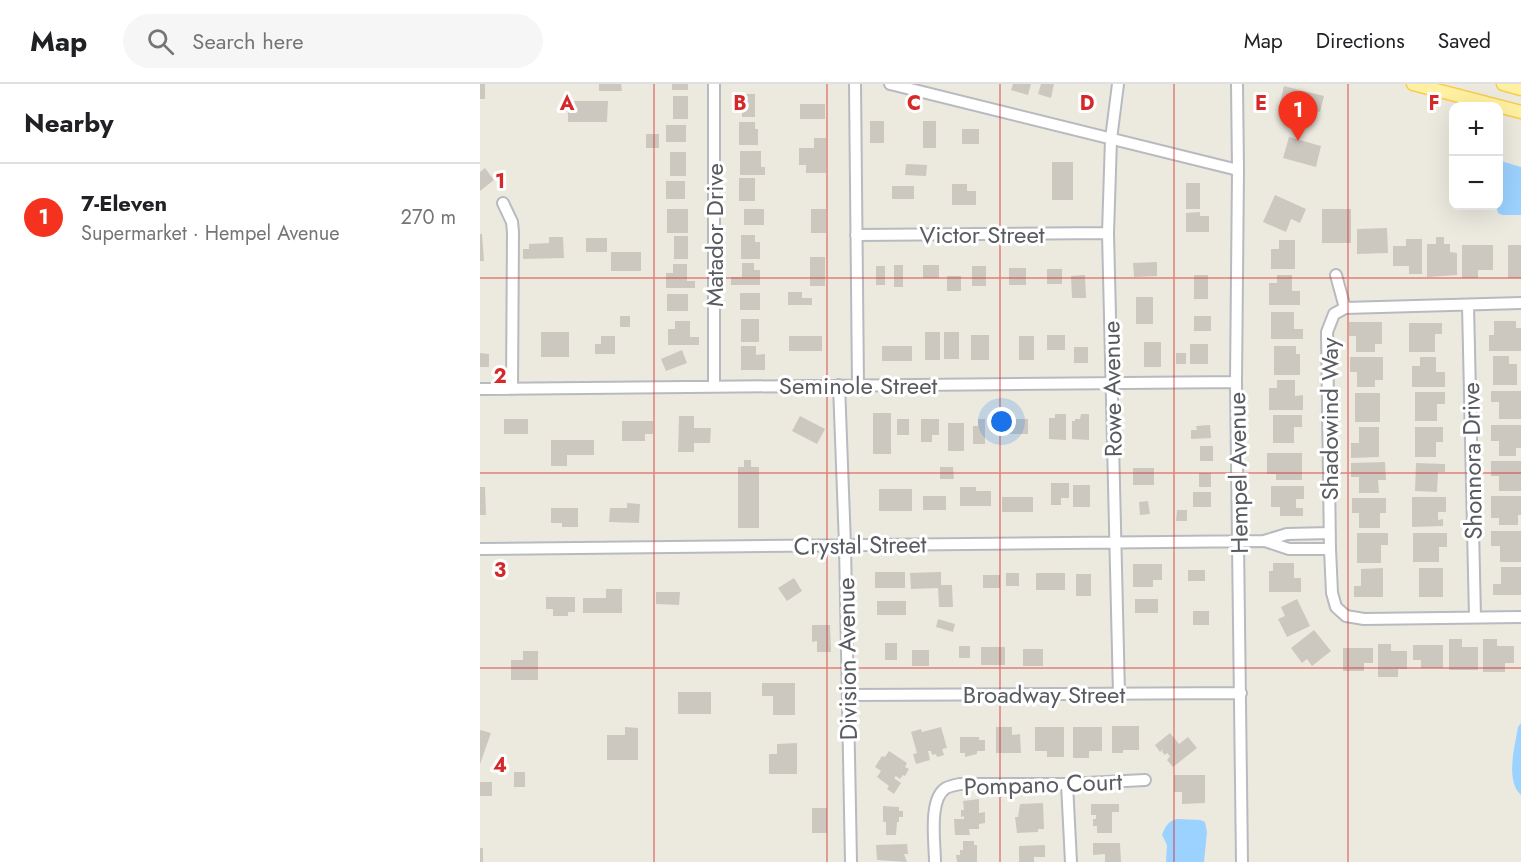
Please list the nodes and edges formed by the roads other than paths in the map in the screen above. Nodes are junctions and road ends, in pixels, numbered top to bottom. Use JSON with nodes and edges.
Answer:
{"nodes":[{"id":1,"x":714,"y":84,"type":"edge"},
{"id":2,"x":855,"y":84,"type":"edge"},
{"id":3,"x":890,"y":84,"type":"edge"},
{"id":4,"x":1118,"y":84,"type":"edge"},
{"id":5,"x":1237,"y":84,"type":"edge"},
{"id":6,"x":1413,"y":84,"type":"edge"},
{"id":7,"x":1503,"y":84,"type":"edge"},
{"id":8,"x":1521,"y":89,"type":"edge"},
{"id":9,"x":1521,"y":112,"type":"edge"},
{"id":10,"x":1111,"y":139,"type":"junction"},
{"id":11,"x":1238,"y":170,"type":"junction"},
{"id":12,"x":503,"y":203,"type":"dead end"},
{"id":13,"x":1108,"y":233,"type":"junction"},
{"id":14,"x":856,"y":235,"type":"junction"},
{"id":15,"x":1336,"y":275,"type":"dead end"},
{"id":16,"x":1521,"y":303,"type":"edge"},
{"id":17,"x":1468,"y":305,"type":"junction"},
{"id":18,"x":1345,"y":308,"type":"junction"},
{"id":19,"x":1236,"y":382,"type":"junction"},
{"id":20,"x":1112,"y":384,"type":"junction"},
{"id":21,"x":839,"y":385,"type":"junction"},
{"id":22,"x":858,"y":385,"type":"junction"},
{"id":23,"x":714,"y":386,"type":"junction"},
{"id":24,"x":480,"y":389,"type":"edge"},
{"id":25,"x":512,"y":389,"type":"junction"},
{"id":26,"x":1329,"y":533,"type":"junction"},
{"id":27,"x":1239,"y":541,"type":"junction"},
{"id":28,"x":1264,"y":541,"type":"junction"},
{"id":29,"x":1115,"y":542,"type":"junction"},
{"id":30,"x":845,"y":545,"type":"junction"},
{"id":31,"x":480,"y":549,"type":"edge"},
{"id":32,"x":1329,"y":549,"type":"junction"},
{"id":33,"x":1475,"y":617,"type":"junction"},
{"id":34,"x":1521,"y":617,"type":"edge"},
{"id":35,"x":1241,"y":693,"type":"junction"},
{"id":36,"x":1119,"y":694,"type":"junction"},
{"id":37,"x":848,"y":695,"type":"junction"},
{"id":38,"x":1145,"y":780,"type":"dead end"},
{"id":39,"x":1067,"y":784,"type":"junction"},
{"id":40,"x":851,"y":862,"type":"edge"},
{"id":41,"x":935,"y":862,"type":"edge"},
{"id":42,"x":1071,"y":862,"type":"edge"},
{"id":43,"x":1242,"y":862,"type":"edge"}],
"edges":[{"from":1,"to":23,"type":"street","name":"Matador Drive"},
{"from":2,"to":14,"type":"street"},
{"from":3,"to":10,"type":"street"},
{"from":4,"to":10,"type":"street","name":"Rowe Avenue"},
{"from":5,"to":11,"type":"street","name":"Hempel Avenue"},
{"from":6,"to":9,"type":"main road"},
{"from":7,"to":8,"type":"main road"},
{"from":10,"to":11,"type":"street"},
{"from":10,"to":13,"type":"street","name":"Rowe Avenue"},
{"from":11,"to":19,"type":"street","name":"Hempel Avenue"},
{"from":12,"to":25,"type":"street"},
{"from":13,"to":14,"type":"street","name":"Victor Street"},
{"from":13,"to":20,"type":"street","name":"Rowe Avenue"},
{"from":14,"to":22,"type":"street"},
{"from":15,"to":18,"type":"street"},
{"from":16,"to":17,"type":"street","name":"Shadowind Way"},
{"from":17,"to":18,"type":"street","name":"Shadowind Way"},
{"from":17,"to":33,"type":"street","name":"Shonnora Drive"},
{"from":18,"to":26,"type":"street","name":"Shadowind Way"},
{"from":19,"to":20,"type":"street","name":"Seminole Street"},
{"from":19,"to":27,"type":"street","name":"Hempel Avenue"},
{"from":20,"to":22,"type":"street","name":"Seminole Street"},
{"from":20,"to":29,"type":"street","name":"Rowe Avenue"},
{"from":21,"to":22,"type":"street","name":"Seminole Street"},
{"from":21,"to":23,"type":"street","name":"Seminole Street"},
{"from":21,"to":30,"type":"street","name":"Division Avenue"},
{"from":23,"to":25,"type":"street","name":"Seminole Street"},
{"from":24,"to":25,"type":"street","name":"Seminole Street"},
{"from":26,"to":28,"type":"street","name":"Shadowind Way"},
{"from":26,"to":32,"type":"street","name":"Shadowind Way"},
{"from":27,"to":28,"type":"street","name":"Shadowind Way"},
{"from":27,"to":29,"type":"street","name":"Crystal Street"},
{"from":27,"to":35,"type":"street","name":"Hempel Avenue"},
{"from":28,"to":32,"type":"street","name":"Shadowind Way"},
{"from":29,"to":30,"type":"street","name":"Crystal Street"},
{"from":29,"to":36,"type":"street","name":"Rowe Avenue"},
{"from":30,"to":31,"type":"street","name":"Crystal Street"},
{"from":30,"to":37,"type":"street","name":"Division Avenue"},
{"from":32,"to":33,"type":"street","name":"Shadowind Way"},
{"from":33,"to":34,"type":"street","name":"Shadowind Way"},
{"from":35,"to":36,"type":"street","name":"Broadway Street"},
{"from":35,"to":43,"type":"street","name":"Hempel Avenue"},
{"from":36,"to":37,"type":"street","name":"Broadway Street"},
{"from":37,"to":40,"type":"street","name":"Division Avenue"},
{"from":38,"to":39,"type":"street","name":"Pompano Court"},
{"from":39,"to":41,"type":"street","name":"Pompano Court"},
{"from":39,"to":42,"type":"street"}]}
